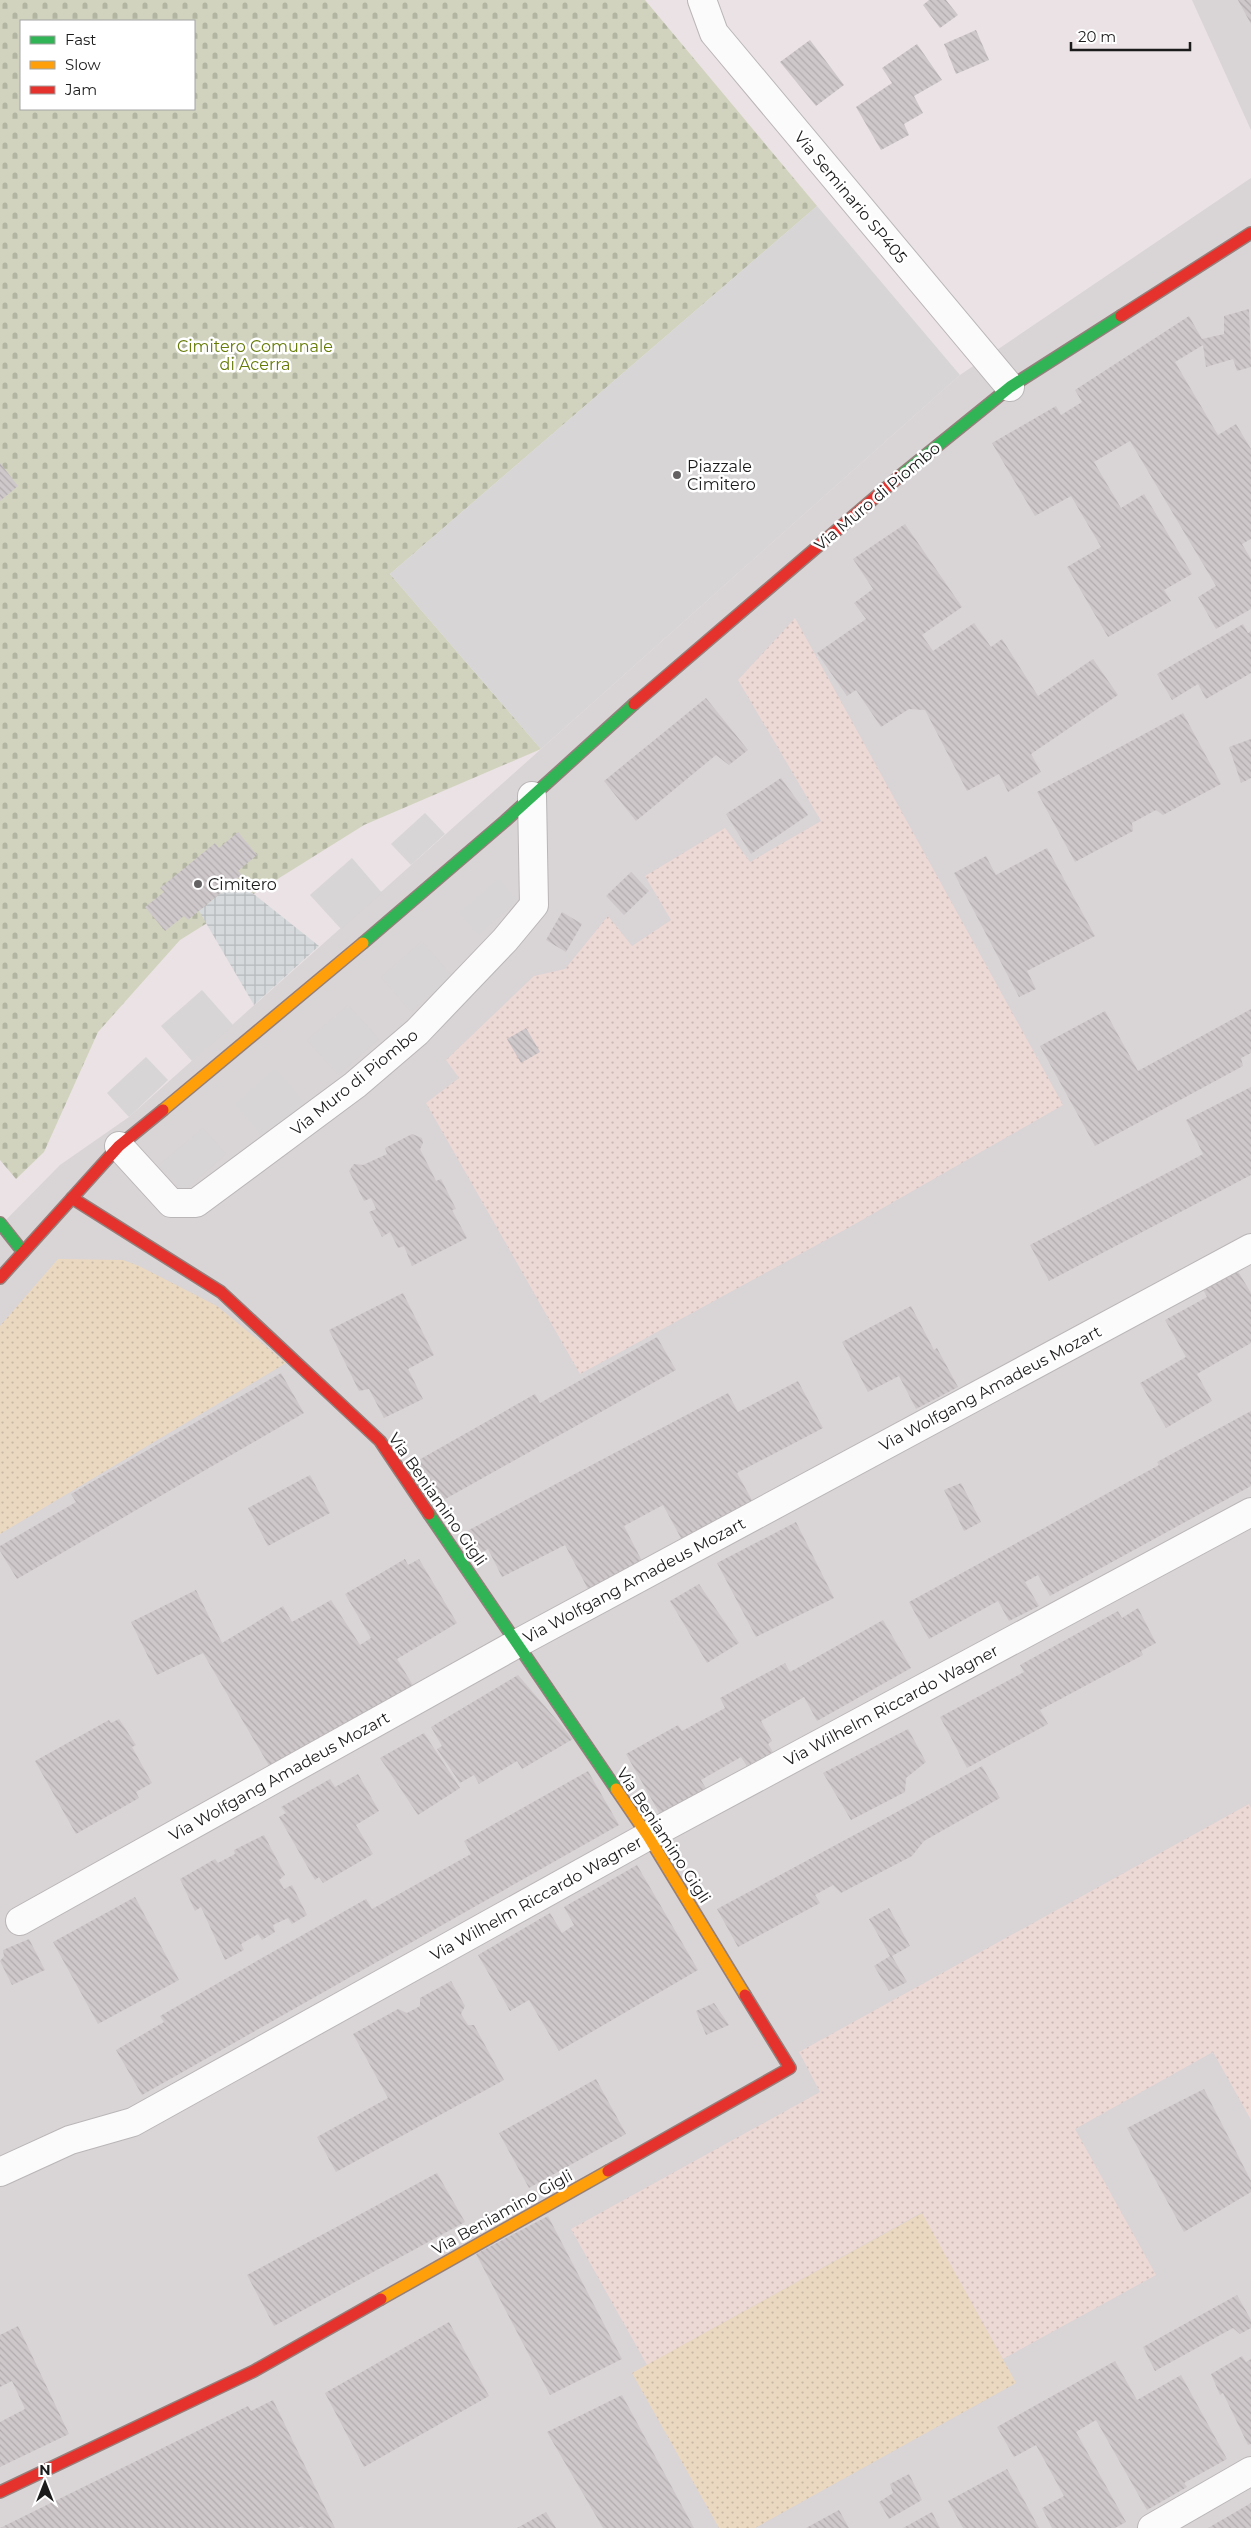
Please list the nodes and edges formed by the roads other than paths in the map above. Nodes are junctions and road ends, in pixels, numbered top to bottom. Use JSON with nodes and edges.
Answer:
{"nodes":[{"id":1,"x":686,"y":0,"type":"edge"},
{"id":2,"x":702,"y":0,"type":"edge"},
{"id":3,"x":714,"y":33,"type":"junction"},
{"id":4,"x":1251,"y":233,"type":"edge"},
{"id":5,"x":1010,"y":387,"type":"junction"},
{"id":6,"x":532,"y":796,"type":"junction"},
{"id":7,"x":119,"y":1146,"type":"junction"},
{"id":8,"x":72,"y":1198,"type":"junction"},
{"id":9,"x":0,"y":1223,"type":"edge"},
{"id":10,"x":1251,"y":1248,"type":"edge"},
{"id":11,"x":23,"y":1252,"type":"junction"},
{"id":12,"x":0,"y":1278,"type":"edge"},
{"id":13,"x":1251,"y":1512,"type":"edge"},
{"id":14,"x":518,"y":1643,"type":"junction"},
{"id":15,"x":648,"y":1836,"type":"junction"},
{"id":16,"x":20,"y":1921,"type":"dead end"},
{"id":17,"x":0,"y":2172,"type":"edge"},
{"id":18,"x":1251,"y":2471,"type":"edge"},
{"id":19,"x":0,"y":2492,"type":"edge"},
{"id":20,"x":1152,"y":2528,"type":"edge"}],
"edges":[{"from":1,"to":3,"type":"street"},
{"from":2,"to":3,"type":"street","name":"Via Seminario SP405"},
{"from":3,"to":5,"type":"street","name":"Via Seminario SP405"},
{"from":4,"to":5,"type":"street","name":"Via Muro di Piombo"},
{"from":5,"to":6,"type":"street","name":"Via Muro di Piombo"},
{"from":6,"to":7,"type":"street","name":"Via Muro di Piombo"},
{"from":6,"to":7,"type":"street","name":"Via Muro di Piombo"},
{"from":7,"to":8,"type":"street","name":"Via Muro di Piombo"},
{"from":8,"to":11,"type":"street","name":"Via Muro di Piombo"},
{"from":8,"to":14,"type":"street","name":"Via Beniamino Gigli"},
{"from":9,"to":11,"type":"street"},
{"from":10,"to":14,"type":"street","name":"Via Wolfgang Amadeus Mozart"},
{"from":11,"to":12,"type":"street","name":"Via Muro di Piombo"},
{"from":13,"to":15,"type":"street","name":"Via Wilhelm Riccardo Wagner"},
{"from":14,"to":15,"type":"street","name":"Via Beniamino Gigli"},
{"from":14,"to":16,"type":"street","name":"Via Wolfgang Amadeus Mozart"},
{"from":15,"to":17,"type":"street","name":"Via Wilhelm Riccardo Wagner"},
{"from":15,"to":19,"type":"street","name":"Via Beniamino Gigli"},
{"from":18,"to":20,"type":"street"}]}
